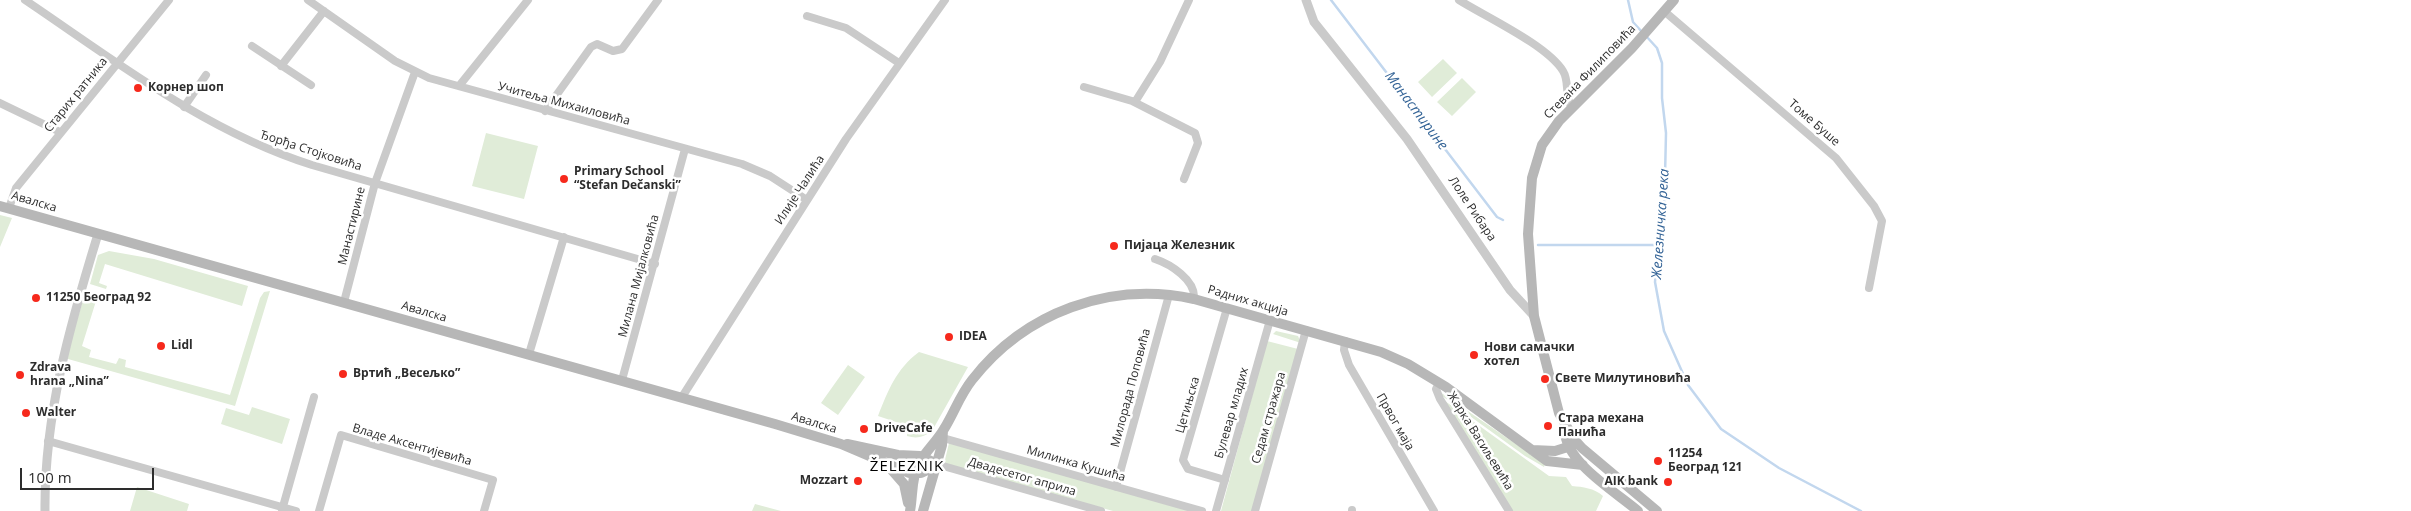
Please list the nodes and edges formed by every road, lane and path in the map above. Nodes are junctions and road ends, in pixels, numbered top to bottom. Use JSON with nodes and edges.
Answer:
{"nodes":[{"id":1,"x":25,"y":0,"type":"edge"},
{"id":2,"x":169,"y":0,"type":"edge"},
{"id":3,"x":308,"y":0,"type":"edge"},
{"id":4,"x":528,"y":0,"type":"edge"},
{"id":5,"x":658,"y":0,"type":"edge"},
{"id":6,"x":945,"y":0,"type":"edge"},
{"id":7,"x":1188,"y":0,"type":"edge"},
{"id":8,"x":1306,"y":0,"type":"edge"},
{"id":9,"x":1459,"y":0,"type":"edge"},
{"id":10,"x":1674,"y":0,"type":"edge"},
{"id":11,"x":324,"y":11,"type":"junction"},
{"id":12,"x":1664,"y":11,"type":"junction"},
{"id":13,"x":807,"y":16,"type":"dead end"},
{"id":14,"x":252,"y":46,"type":"dead end"},
{"id":15,"x":117,"y":63,"type":"junction"},
{"id":16,"x":899,"y":63,"type":"junction"},
{"id":17,"x":281,"y":66,"type":"junction"},
{"id":18,"x":415,"y":72,"type":"junction"},
{"id":19,"x":206,"y":75,"type":"dead end"},
{"id":20,"x":312,"y":85,"type":"dead end"},
{"id":21,"x":459,"y":86,"type":"junction"},
{"id":22,"x":1084,"y":87,"type":"dead end"},
{"id":23,"x":1135,"y":102,"type":"junction"},
{"id":24,"x":0,"y":103,"type":"edge"},
{"id":25,"x":184,"y":107,"type":"junction"},
{"id":26,"x":1572,"y":108,"type":"junction"},
{"id":27,"x":545,"y":112,"type":"junction"},
{"id":28,"x":60,"y":132,"type":"junction"},
{"id":29,"x":685,"y":149,"type":"junction"},
{"id":30,"x":1184,"y":178,"type":"dead end"},
{"id":31,"x":375,"y":183,"type":"junction"},
{"id":32,"x":807,"y":200,"type":"junction"},
{"id":33,"x":4,"y":207,"type":"edge"},
{"id":34,"x":98,"y":234,"type":"junction"},
{"id":35,"x":564,"y":237,"type":"junction"},
{"id":36,"x":1155,"y":259,"type":"dead end"},
{"id":37,"x":655,"y":264,"type":"junction"},
{"id":38,"x":1869,"y":288,"type":"dead end"},
{"id":39,"x":1168,"y":295,"type":"junction"},
{"id":40,"x":1194,"y":299,"type":"junction"},
{"id":41,"x":344,"y":302,"type":"junction"},
{"id":42,"x":1227,"y":308,"type":"junction"},
{"id":43,"x":1534,"y":316,"type":"junction"},
{"id":44,"x":1270,"y":320,"type":"junction"},
{"id":45,"x":1306,"y":330,"type":"junction"},
{"id":46,"x":1345,"y":341,"type":"junction"},
{"id":47,"x":529,"y":354,"type":"junction"},
{"id":48,"x":622,"y":380,"type":"junction"},
{"id":49,"x":1439,"y":383,"type":"junction"},
{"id":50,"x":314,"y":397,"type":"dead end"},
{"id":51,"x":682,"y":398,"type":"junction"},
{"id":52,"x":1565,"y":425,"type":"junction"},
{"id":53,"x":943,"y":434,"type":"junction"},
{"id":54,"x":48,"y":441,"type":"junction"},
{"id":55,"x":841,"y":444,"type":"junction"},
{"id":56,"x":1564,"y":444,"type":"junction"},
{"id":57,"x":1581,"y":446,"type":"junction"},
{"id":58,"x":1531,"y":450,"type":"junction"},
{"id":59,"x":923,"y":457,"type":"junction"},
{"id":60,"x":881,"y":461,"type":"junction"},
{"id":61,"x":1580,"y":462,"type":"junction"},
{"id":62,"x":936,"y":465,"type":"junction"},
{"id":63,"x":915,"y":474,"type":"junction"},
{"id":64,"x":1225,"y":480,"type":"junction"},
{"id":65,"x":1116,"y":487,"type":"junction"},
{"id":66,"x":282,"y":509,"type":"edge"},
{"id":67,"x":45,"y":511,"type":"edge"},
{"id":68,"x":296,"y":511,"type":"edge"},
{"id":69,"x":318,"y":511,"type":"edge"},
{"id":70,"x":484,"y":511,"type":"edge"},
{"id":71,"x":909,"y":511,"type":"edge"},
{"id":72,"x":923,"y":511,"type":"edge"},
{"id":73,"x":1102,"y":511,"type":"edge"},
{"id":74,"x":1202,"y":511,"type":"edge"},
{"id":75,"x":1216,"y":511,"type":"edge"},
{"id":76,"x":1254,"y":511,"type":"edge"},
{"id":77,"x":1434,"y":511,"type":"edge"},
{"id":78,"x":1509,"y":511,"type":"edge"},
{"id":79,"x":1638,"y":511,"type":"edge"},
{"id":80,"x":1657,"y":511,"type":"edge"}],
"edges":[{"from":1,"to":15,"type":"street","name":"Ђорђа Стојковића"},
{"from":2,"to":15,"type":"street","name":"Старих ратника"},
{"from":3,"to":11,"type":"street","name":"Учитеља Михаиловића"},
{"from":4,"to":21,"type":"street"},
{"from":5,"to":27,"type":"street"},
{"from":6,"to":16,"type":"street","name":"Илије Чалића"},
{"from":7,"to":23,"type":"street"},
{"from":8,"to":43,"type":"street","name":"Лоле Рибара"},
{"from":9,"to":26,"type":"street"},
{"from":10,"to":12,"type":"main road","name":"Стевана Филиповића"},
{"from":11,"to":17,"type":"street"},
{"from":11,"to":18,"type":"street","name":"Учитеља Михаиловића"},
{"from":12,"to":26,"type":"main road","name":"Стевана Филиповића"},
{"from":12,"to":38,"type":"street","name":"Томе Буше"},
{"from":13,"to":16,"type":"street"},
{"from":14,"to":17,"type":"street"},
{"from":15,"to":25,"type":"street","name":"Ђорђа Стојковића"},
{"from":15,"to":28,"type":"street","name":"Старих ратника"},
{"from":16,"to":32,"type":"street","name":"Илије Чалића"},
{"from":17,"to":20,"type":"street"},
{"from":18,"to":21,"type":"street","name":"Учитеља Михаиловића"},
{"from":18,"to":31,"type":"street","name":"Манастирине"},
{"from":19,"to":25,"type":"street"},
{"from":21,"to":27,"type":"street","name":"Учитеља Михаиловића"},
{"from":22,"to":23,"type":"street"},
{"from":23,"to":30,"type":"street"},
{"from":24,"to":28,"type":"street"},
{"from":25,"to":31,"type":"street","name":"Ђорђа Стојковића"},
{"from":26,"to":43,"type":"main road","name":"Стевана Филиповића"},
{"from":27,"to":29,"type":"street","name":"Учитеља Михаиловића"},
{"from":28,"to":33,"type":"street","name":"Старих ратника"},
{"from":29,"to":32,"type":"street","name":"Учитеља Михаиловића"},
{"from":29,"to":37,"type":"street","name":"Милана Мијалковића"},
{"from":31,"to":35,"type":"street","name":"Ђорђа Стојковића"},
{"from":31,"to":41,"type":"street","name":"Манастирине"},
{"from":32,"to":51,"type":"street","name":"Илије Чалића"},
{"from":33,"to":34,"type":"main road","name":"Авалска"},
{"from":34,"to":41,"type":"main road","name":"Авалска"},
{"from":34,"to":54,"type":"street"},
{"from":35,"to":37,"type":"street","name":"Ђорђа Стојковића"},
{"from":35,"to":47,"type":"street"},
{"from":36,"to":40,"type":"street"},
{"from":37,"to":48,"type":"street","name":"Милана Мијалковића"},
{"from":39,"to":40,"type":"main road","name":"Радних акција"},
{"from":39,"to":53,"type":"main road","name":"Радних акција"},
{"from":39,"to":65,"type":"street","name":"Милорада Поповића"},
{"from":40,"to":42,"type":"main road","name":"Радних акција"},
{"from":41,"to":47,"type":"main road","name":"Авалска"},
{"from":42,"to":44,"type":"main road","name":"Радних акција"},
{"from":42,"to":64,"type":"street","name":"Цетињска"},
{"from":43,"to":52,"type":"main road","name":"Лоле Рибара"},
{"from":44,"to":45,"type":"main road","name":"Радних акција"},
{"from":44,"to":64,"type":"street","name":"Булевар младих"},
{"from":45,"to":46,"type":"main road","name":"Радних акција"},
{"from":45,"to":76,"type":"street","name":"Седам стражара"},
{"from":46,"to":49,"type":"main road","name":"Радних акција"},
{"from":46,"to":77,"type":"street","name":"Првог маја"},
{"from":47,"to":48,"type":"main road","name":"Авалска"},
{"from":48,"to":51,"type":"main road","name":"Авалска"},
{"from":49,"to":58,"type":"main road","name":"Радних акција"},
{"from":49,"to":78,"type":"street","name":"Жарка Васиљевића"},
{"from":50,"to":66,"type":"street"},
{"from":51,"to":55,"type":"main road","name":"Авалска"},
{"from":52,"to":56,"type":"main road","name":"Лоле Рибара"},
{"from":52,"to":57,"type":"main road","name":"Лоле Рибара"},
{"from":53,"to":59,"type":"main road","name":"Радних акција"},
{"from":53,"to":62,"type":"main road","name":"Радних акција"},
{"from":53,"to":65,"type":"street","name":"Милинка Кушића"},
{"from":54,"to":66,"type":"street"},
{"from":54,"to":67,"type":"street"},
{"from":55,"to":59,"type":"main road","name":"Авалска"},
{"from":55,"to":60,"type":"main road","name":"Авалска"},
{"from":56,"to":57,"type":"main road"},
{"from":56,"to":58,"type":"main road"},
{"from":56,"to":61,"type":"main road"},
{"from":57,"to":61,"type":"main road"},
{"from":57,"to":80,"type":"main road","name":"Лоле Рибара"},
{"from":58,"to":61,"type":"main road","name":"Радних акција"},
{"from":59,"to":62,"type":"main road"},
{"from":59,"to":63,"type":"main road","name":"Радних акција"},
{"from":60,"to":63,"type":"main road","name":"Авалска"},
{"from":60,"to":71,"type":"main road"},
{"from":61,"to":79,"type":"main road"},
{"from":62,"to":63,"type":"main road"},
{"from":62,"to":72,"type":"main road","name":"Радних акција"},
{"from":62,"to":73,"type":"street","name":"Двадесетог априла"},
{"from":63,"to":71,"type":"main road","name":"Радних акција"},
{"from":64,"to":75,"type":"street","name":"Булевар младих"},
{"from":65,"to":74,"type":"street","name":"Милинка Кушића"},
{"from":66,"to":68,"type":"street"},
{"from":69,"to":70,"type":"street","name":"Владе Аксентијевића"}]}
